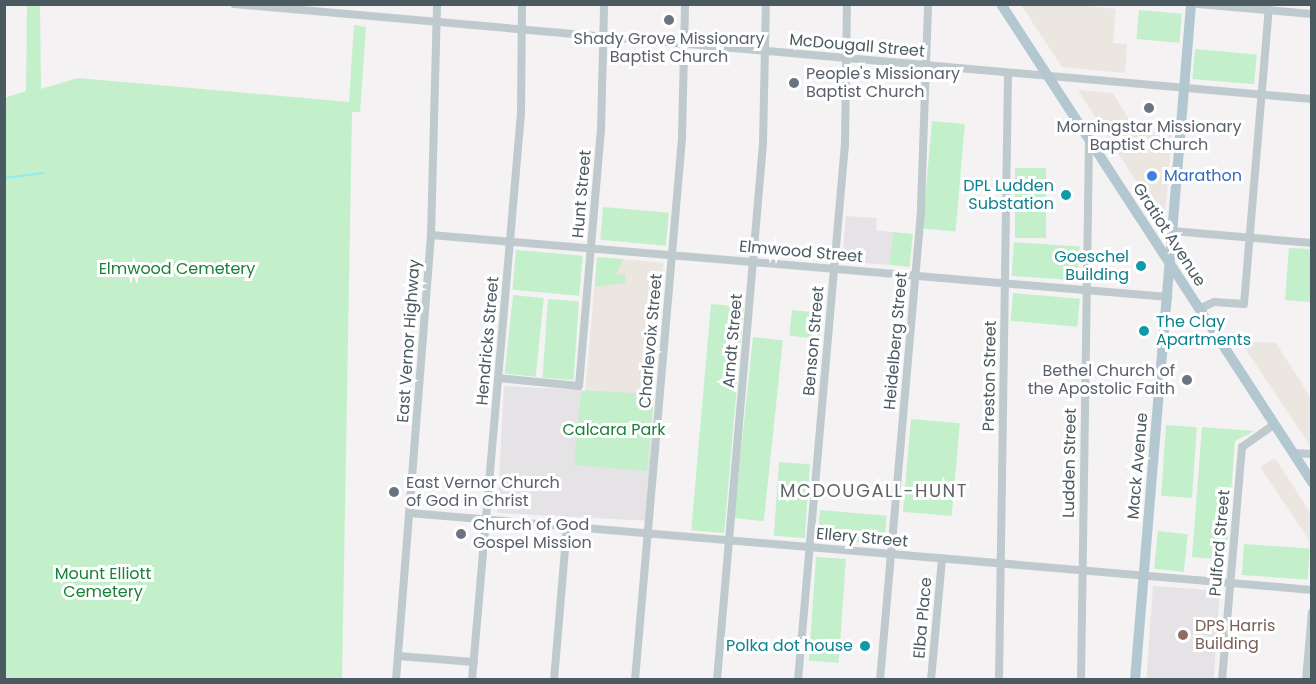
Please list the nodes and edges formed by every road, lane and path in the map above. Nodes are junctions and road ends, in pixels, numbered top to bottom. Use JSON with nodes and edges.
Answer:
{"nodes":[{"id":1,"x":234,"y":4,"type":"edge"},
{"id":2,"x":437,"y":4,"type":"edge"},
{"id":3,"x":522,"y":4,"type":"edge"},
{"id":4,"x":604,"y":4,"type":"edge"},
{"id":5,"x":685,"y":4,"type":"edge"},
{"id":6,"x":766,"y":4,"type":"edge"},
{"id":7,"x":847,"y":4,"type":"edge"},
{"id":8,"x":928,"y":4,"type":"edge"},
{"id":9,"x":1000,"y":4,"type":"edge"},
{"id":10,"x":1191,"y":4,"type":"edge"},
{"id":11,"x":1198,"y":4,"type":"edge"},
{"id":12,"x":1269,"y":8,"type":"edge"},
{"id":13,"x":1311,"y":14,"type":"edge"},
{"id":14,"x":437,"y":23,"type":"junction"},
{"id":15,"x":522,"y":31,"type":"junction"},
{"id":16,"x":603,"y":38,"type":"junction"},
{"id":17,"x":684,"y":45,"type":"junction"},
{"id":18,"x":765,"y":52,"type":"junction"},
{"id":19,"x":846,"y":59,"type":"junction"},
{"id":20,"x":927,"y":66,"type":"junction"},
{"id":21,"x":1008,"y":73,"type":"junction"},
{"id":22,"x":1048,"y":77,"type":"junction"},
{"id":23,"x":1184,"y":88,"type":"junction"},
{"id":24,"x":1262,"y":95,"type":"junction"},
{"id":25,"x":1311,"y":99,"type":"edge"},
{"id":26,"x":1089,"y":140,"type":"junction"},
{"id":27,"x":1172,"y":231,"type":"junction"},
{"id":28,"x":431,"y":235,"type":"junction"},
{"id":29,"x":1249,"y":238,"type":"junction"},
{"id":30,"x":510,"y":240,"type":"junction"},
{"id":31,"x":1311,"y":243,"type":"edge"},
{"id":32,"x":591,"y":247,"type":"junction"},
{"id":33,"x":672,"y":254,"type":"junction"},
{"id":34,"x":753,"y":261,"type":"junction"},
{"id":35,"x":1169,"y":263,"type":"junction"},
{"id":36,"x":834,"y":268,"type":"junction"},
{"id":37,"x":915,"y":275,"type":"junction"},
{"id":38,"x":1005,"y":283,"type":"junction"},
{"id":39,"x":1087,"y":290,"type":"junction"},
{"id":40,"x":1168,"y":297,"type":"junction"},
{"id":41,"x":1199,"y":309,"type":"junction"},
{"id":42,"x":498,"y":378,"type":"junction"},
{"id":43,"x":1274,"y":425,"type":"junction"},
{"id":44,"x":1293,"y":453,"type":"junction"},
{"id":45,"x":1311,"y":454,"type":"edge"},
{"id":46,"x":1311,"y":482,"type":"edge"},
{"id":47,"x":410,"y":513,"type":"junction"},
{"id":48,"x":486,"y":519,"type":"junction"},
{"id":49,"x":567,"y":526,"type":"junction"},
{"id":50,"x":648,"y":533,"type":"junction"},
{"id":51,"x":729,"y":540,"type":"junction"},
{"id":52,"x":810,"y":547,"type":"junction"},
{"id":53,"x":891,"y":554,"type":"junction"},
{"id":54,"x":942,"y":558,"type":"junction"},
{"id":55,"x":1001,"y":563,"type":"junction"},
{"id":56,"x":1082,"y":570,"type":"junction"},
{"id":57,"x":1144,"y":576,"type":"junction"},
{"id":58,"x":1230,"y":583,"type":"junction"},
{"id":59,"x":1311,"y":590,"type":"edge"},
{"id":60,"x":1311,"y":612,"type":"edge"},
{"id":61,"x":398,"y":656,"type":"junction"},
{"id":62,"x":474,"y":662,"type":"junction"},
{"id":63,"x":396,"y":680,"type":"edge"},
{"id":64,"x":472,"y":680,"type":"edge"},
{"id":65,"x":554,"y":680,"type":"edge"},
{"id":66,"x":635,"y":680,"type":"edge"},
{"id":67,"x":717,"y":680,"type":"edge"},
{"id":68,"x":798,"y":680,"type":"edge"},
{"id":69,"x":880,"y":680,"type":"edge"},
{"id":70,"x":931,"y":680,"type":"edge"},
{"id":71,"x":999,"y":680,"type":"edge"},
{"id":72,"x":1081,"y":680,"type":"edge"},
{"id":73,"x":1135,"y":680,"type":"edge"},
{"id":74,"x":1222,"y":680,"type":"edge"},
{"id":75,"x":1306,"y":680,"type":"edge"}],
"edges":[{"from":1,"to":14,"type":"street","name":"McDougall Street"},
{"from":2,"to":14,"type":"street","name":"East Vernor Highway"},
{"from":3,"to":15,"type":"street","name":"Hendricks Street"},
{"from":4,"to":16,"type":"street","name":"Hunt Street"},
{"from":5,"to":17,"type":"street","name":"Charlevoix Street"},
{"from":6,"to":18,"type":"street","name":"Arndt Street"},
{"from":7,"to":19,"type":"street","name":"Benson Street"},
{"from":8,"to":20,"type":"street","name":"Heidelberg Street"},
{"from":9,"to":22,"type":"main road","name":"Gratiot Avenue"},
{"from":10,"to":23,"type":"main road","name":"Mack Avenue"},
{"from":11,"to":12,"type":"street"},
{"from":12,"to":13,"type":"street"},
{"from":12,"to":24,"type":"street"},
{"from":14,"to":15,"type":"street","name":"McDougall Street"},
{"from":14,"to":28,"type":"street","name":"East Vernor Highway"},
{"from":15,"to":16,"type":"street","name":"McDougall Street"},
{"from":15,"to":30,"type":"street","name":"Hendricks Street"},
{"from":16,"to":17,"type":"street","name":"McDougall Street"},
{"from":16,"to":32,"type":"street","name":"Hunt Street"},
{"from":17,"to":18,"type":"street","name":"McDougall Street"},
{"from":17,"to":33,"type":"street","name":"Charlevoix Street"},
{"from":18,"to":19,"type":"street","name":"McDougall Street"},
{"from":18,"to":34,"type":"street","name":"Arndt Street"},
{"from":19,"to":20,"type":"street","name":"McDougall Street"},
{"from":19,"to":36,"type":"street","name":"Benson Street"},
{"from":20,"to":21,"type":"street","name":"McDougall Street"},
{"from":20,"to":37,"type":"street","name":"Heidelberg Street"},
{"from":21,"to":22,"type":"street","name":"McDougall Street"},
{"from":21,"to":38,"type":"street","name":"Preston Street"},
{"from":22,"to":23,"type":"street","name":"McDougall Street"},
{"from":22,"to":26,"type":"main road","name":"Gratiot Avenue"},
{"from":23,"to":24,"type":"street","name":"McDougall Street"},
{"from":23,"to":27,"type":"main road","name":"Mack Avenue"},
{"from":24,"to":25,"type":"street","name":"McDougall Street"},
{"from":24,"to":29,"type":"street"},
{"from":26,"to":35,"type":"main road","name":"Gratiot Avenue"},
{"from":26,"to":39,"type":"street","name":"Ludden Street"},
{"from":27,"to":29,"type":"street"},
{"from":27,"to":35,"type":"main road","name":"Mack Avenue"},
{"from":28,"to":30,"type":"street","name":"Elmwood Street"},
{"from":28,"to":47,"type":"street","name":"East Vernor Highway"},
{"from":29,"to":31,"type":"street"},
{"from":29,"to":41,"type":"street"},
{"from":30,"to":32,"type":"street","name":"Elmwood Street"},
{"from":30,"to":42,"type":"street","name":"Hendricks Street"},
{"from":32,"to":33,"type":"street","name":"Elmwood Street"},
{"from":32,"to":42,"type":"street","name":"Hunt Street"},
{"from":33,"to":34,"type":"street","name":"Elmwood Street"},
{"from":33,"to":50,"type":"street","name":"Charlevoix Street"},
{"from":34,"to":36,"type":"street","name":"Elmwood Street"},
{"from":34,"to":51,"type":"street","name":"Arndt Street"},
{"from":35,"to":40,"type":"main road","name":"Mack Avenue"},
{"from":35,"to":41,"type":"main road","name":"Gratiot Avenue"},
{"from":36,"to":37,"type":"street","name":"Elmwood Street"},
{"from":36,"to":52,"type":"street","name":"Benson Street"},
{"from":37,"to":38,"type":"street","name":"Elmwood Street"},
{"from":37,"to":53,"type":"street","name":"Heidelberg Street"},
{"from":38,"to":39,"type":"street","name":"Elmwood Street"},
{"from":38,"to":55,"type":"street","name":"Preston Street"},
{"from":39,"to":40,"type":"street","name":"Elmwood Street"},
{"from":39,"to":56,"type":"street","name":"Ludden Street"},
{"from":40,"to":57,"type":"main road","name":"Mack Avenue"},
{"from":41,"to":43,"type":"main road","name":"Gratiot Avenue"},
{"from":42,"to":48,"type":"street","name":"Hendricks Street"},
{"from":43,"to":44,"type":"main road","name":"Gratiot Avenue"},
{"from":43,"to":58,"type":"street","name":"Pulford Street"},
{"from":44,"to":45,"type":"street"},
{"from":44,"to":46,"type":"main road","name":"Gratiot Avenue"},
{"from":47,"to":48,"type":"street","name":"Ellery Street"},
{"from":47,"to":61,"type":"street","name":"East Vernor Highway"},
{"from":48,"to":49,"type":"street","name":"Ellery Street"},
{"from":48,"to":62,"type":"street","name":"Hendricks Street"},
{"from":49,"to":50,"type":"street","name":"Ellery Street"},
{"from":49,"to":65,"type":"street"},
{"from":50,"to":51,"type":"street","name":"Ellery Street"},
{"from":50,"to":66,"type":"street","name":"Charlevoix Street"},
{"from":51,"to":52,"type":"street","name":"Ellery Street"},
{"from":51,"to":67,"type":"street","name":"Arndt Street"},
{"from":52,"to":53,"type":"street","name":"Ellery Street"},
{"from":52,"to":68,"type":"street","name":"Benson Street"},
{"from":53,"to":54,"type":"street","name":"Ellery Street"},
{"from":53,"to":69,"type":"street","name":"Heidelberg Street"},
{"from":54,"to":55,"type":"street","name":"Ellery Street"},
{"from":54,"to":70,"type":"street","name":"Elba Place"},
{"from":55,"to":56,"type":"street","name":"Ellery Street"},
{"from":55,"to":71,"type":"street","name":"Preston Street"},
{"from":56,"to":57,"type":"street","name":"Ellery Street"},
{"from":56,"to":72,"type":"street","name":"Ludden Street"},
{"from":57,"to":58,"type":"street","name":"Ellery Street"},
{"from":57,"to":73,"type":"main road","name":"Mack Avenue"},
{"from":58,"to":59,"type":"street","name":"Ellery Street"},
{"from":58,"to":74,"type":"street","name":"Pulford Street"},
{"from":60,"to":75,"type":"street"},
{"from":61,"to":62,"type":"street"},
{"from":61,"to":63,"type":"street","name":"East Vernor Highway"},
{"from":62,"to":64,"type":"street","name":"Hendricks Street"}]}
